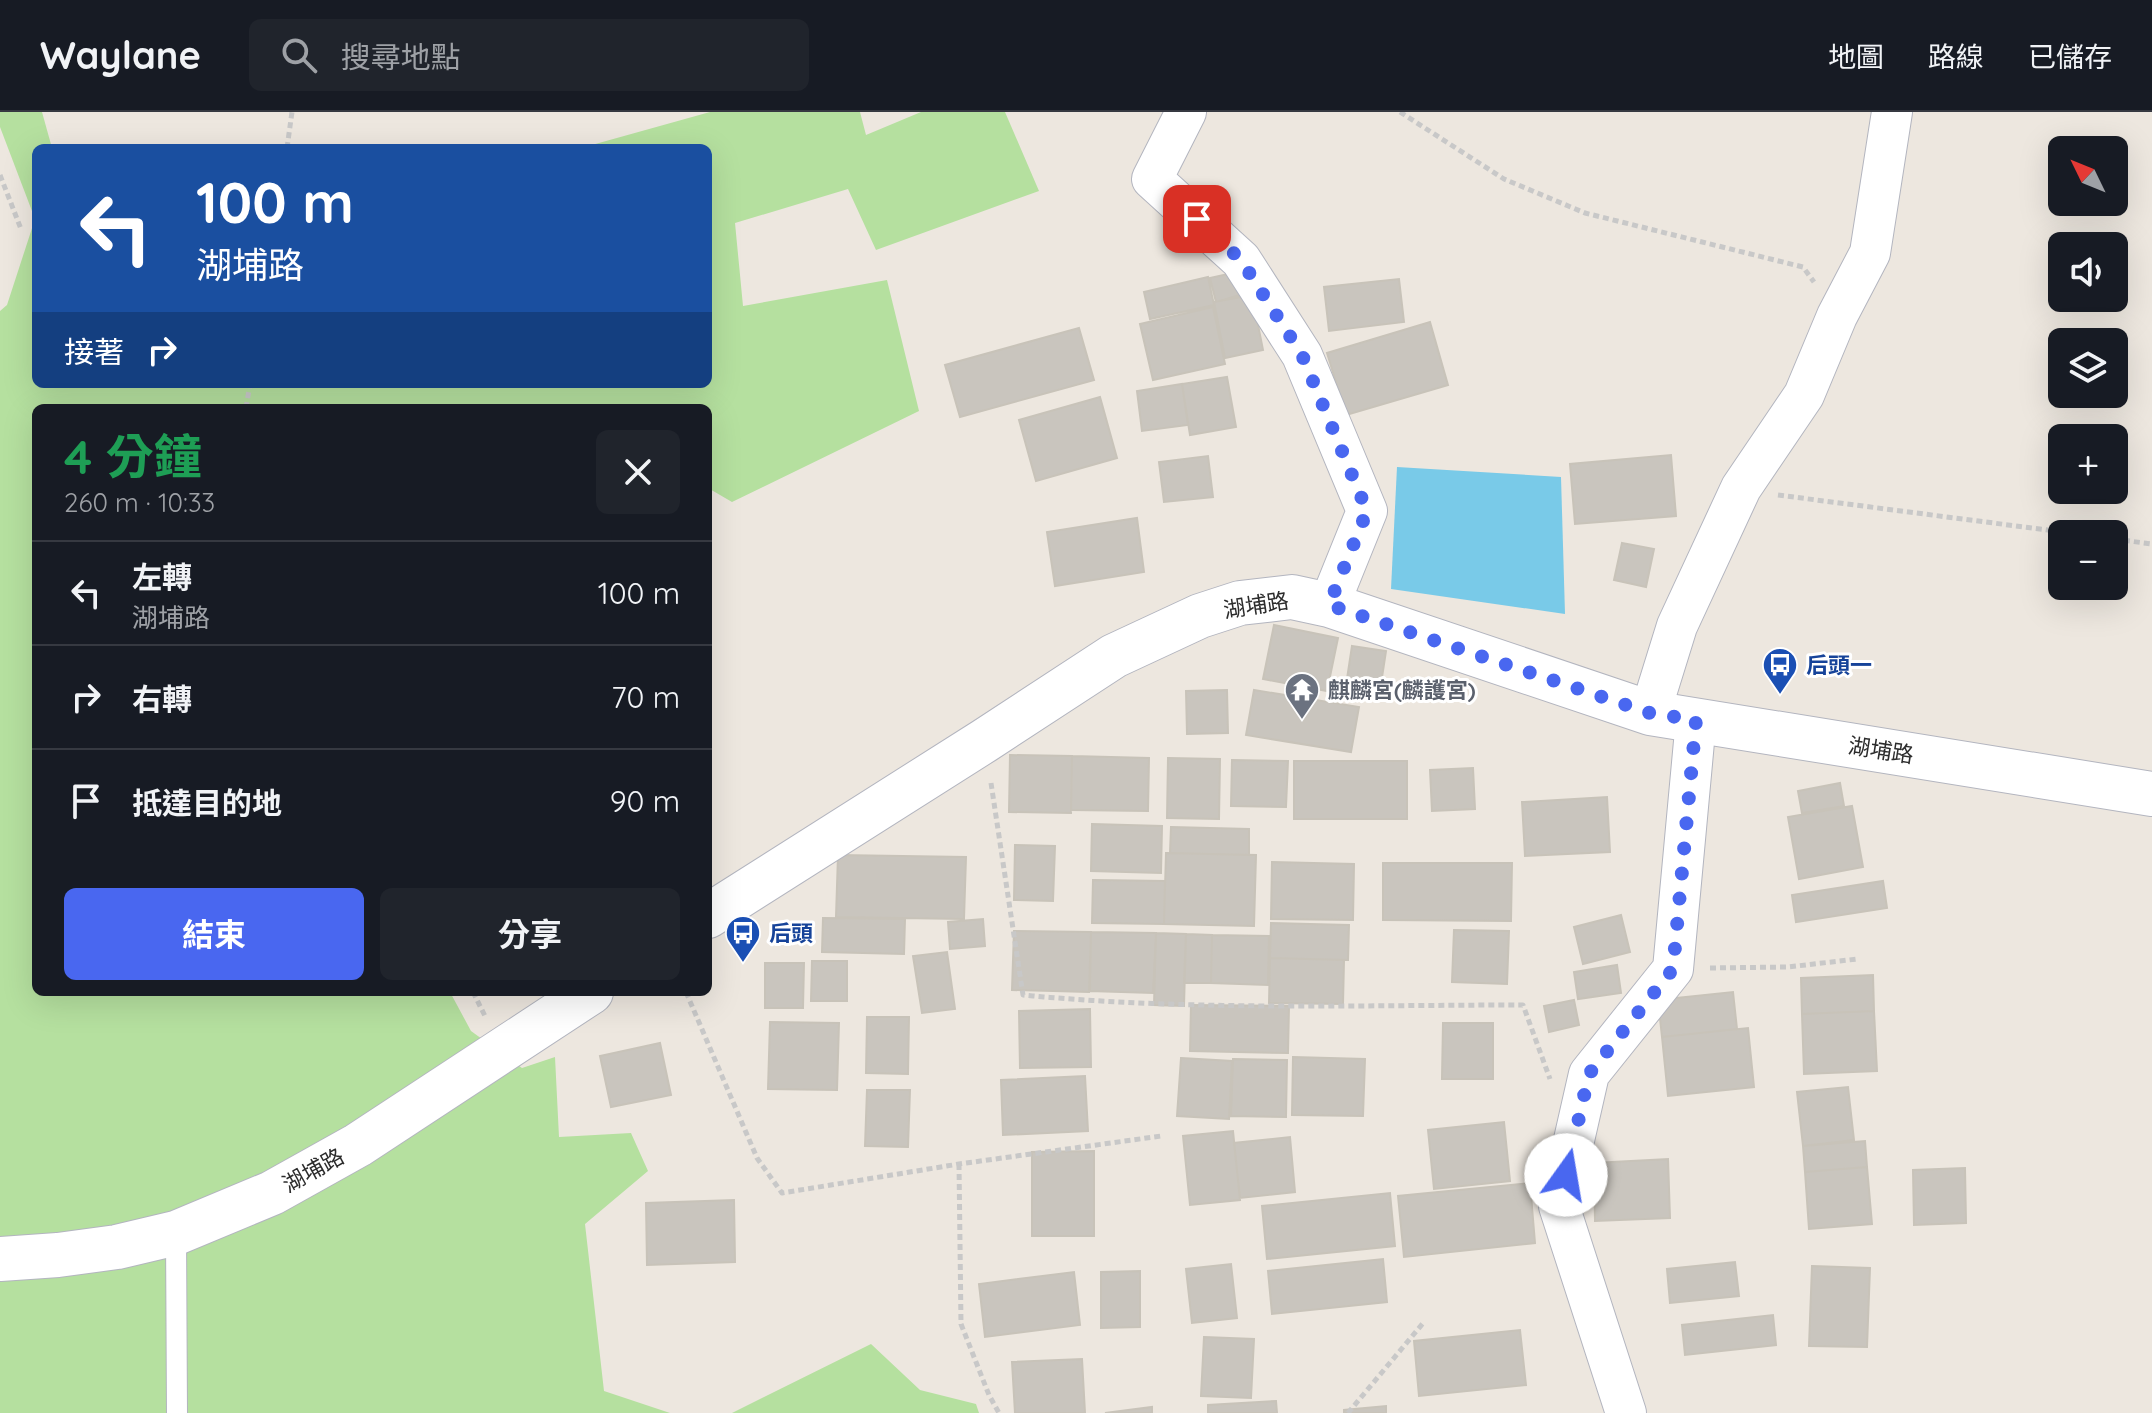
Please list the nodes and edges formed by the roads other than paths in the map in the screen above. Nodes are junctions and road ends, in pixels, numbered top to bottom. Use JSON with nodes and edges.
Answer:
{"nodes":[{"id":1,"x":1186,"y":112,"type":"edge"},
{"id":2,"x":1892,"y":112,"type":"edge"},
{"id":3,"x":1329,"y":605,"type":"junction"},
{"id":4,"x":1650,"y":713,"type":"junction"},
{"id":5,"x":1696,"y":720,"type":"junction"},
{"id":6,"x":2152,"y":794,"type":"edge"},
{"id":7,"x":712,"y":913,"type":"edge"},
{"id":8,"x":585,"y":996,"type":"edge"},
{"id":9,"x":176,"y":1233,"type":"junction"},
{"id":10,"x":0,"y":1259,"type":"edge"},
{"id":11,"x":177,"y":1413,"type":"edge"},
{"id":12,"x":1626,"y":1413,"type":"edge"}],
"edges":[{"from":1,"to":3,"type":"street"},
{"from":2,"to":4,"type":"street"},
{"from":3,"to":4,"type":"main road","name":"湖埔路"},
{"from":3,"to":7,"type":"main road","name":"湖埔路"},
{"from":4,"to":5,"type":"main road","name":"湖埔路"},
{"from":5,"to":6,"type":"main road","name":"湖埔路"},
{"from":5,"to":12,"type":"street"},
{"from":8,"to":9,"type":"main road","name":"湖埔路"},
{"from":9,"to":10,"type":"main road","name":"湖埔路"},
{"from":9,"to":11,"type":"lane"}]}
